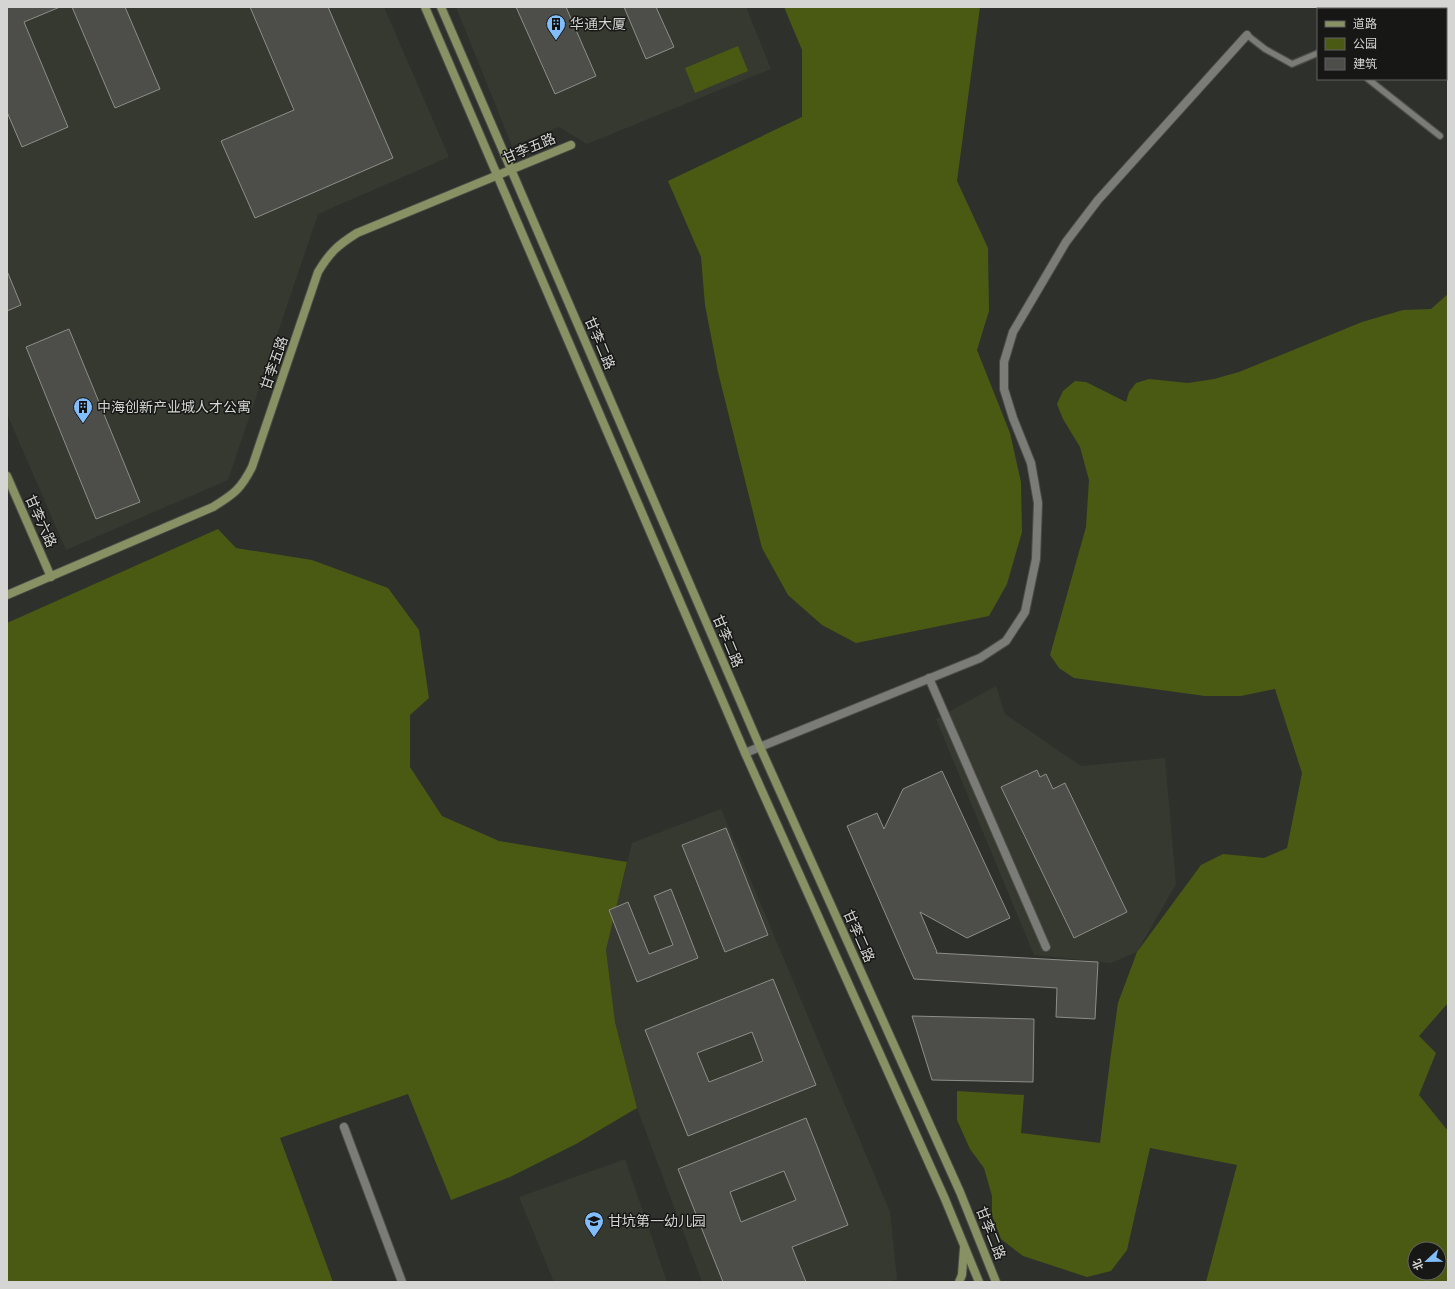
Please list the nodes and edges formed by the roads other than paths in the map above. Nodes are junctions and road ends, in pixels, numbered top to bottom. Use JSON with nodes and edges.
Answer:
{"nodes":[{"id":1,"x":425,"y":7,"type":"edge"},
{"id":2,"x":441,"y":7,"type":"edge"},
{"id":3,"x":1247,"y":35,"type":"joint"},
{"id":4,"x":1317,"y":53,"type":"edge"},
{"id":5,"x":1369,"y":80,"type":"edge"},
{"id":6,"x":1440,"y":136,"type":"dead end"},
{"id":7,"x":571,"y":145,"type":"dead end"},
{"id":8,"x":511,"y":170,"type":"junction"},
{"id":9,"x":497,"y":175,"type":"junction"},
{"id":10,"x":7,"y":476,"type":"edge"},
{"id":11,"x":51,"y":577,"type":"junction"},
{"id":12,"x":7,"y":596,"type":"edge"},
{"id":13,"x":930,"y":678,"type":"junction"},
{"id":14,"x":760,"y":747,"type":"junction"},
{"id":15,"x":746,"y":753,"type":"junction"},
{"id":16,"x":1046,"y":947,"type":"dead end"},
{"id":17,"x":344,"y":1128,"type":"dead end"},
{"id":18,"x":964,"y":1247,"type":"junction"},
{"id":19,"x":402,"y":1282,"type":"edge"},
{"id":20,"x":959,"y":1282,"type":"edge"},
{"id":21,"x":979,"y":1282,"type":"edge"},
{"id":22,"x":996,"y":1282,"type":"edge"}],
"edges":[{"from":1,"to":9,"type":"main road","name":"甘李二路"},
{"from":2,"to":8,"type":"main road","name":"甘李二路"},
{"from":3,"to":4,"type":"lane"},
{"from":3,"to":13,"type":"street"},
{"from":5,"to":6,"type":"lane"},
{"from":7,"to":8,"type":"main road","name":"甘李五路"},
{"from":8,"to":9,"type":"main road","name":"甘李五路"},
{"from":8,"to":14,"type":"main road","name":"甘李二路"},
{"from":9,"to":11,"type":"main road","name":"甘李五路"},
{"from":9,"to":15,"type":"main road","name":"甘李二路"},
{"from":10,"to":11,"type":"main road","name":"甘李六路"},
{"from":11,"to":12,"type":"main road","name":"甘李五路"},
{"from":13,"to":14,"type":"street"},
{"from":13,"to":16,"type":"street"},
{"from":14,"to":15,"type":"street"},
{"from":14,"to":22,"type":"main road","name":"甘李二路"},
{"from":15,"to":18,"type":"main road","name":"甘李二路"},
{"from":17,"to":19,"type":"street"},
{"from":18,"to":20,"type":"main road"},
{"from":18,"to":21,"type":"main road","name":"甘李二路"}]}
